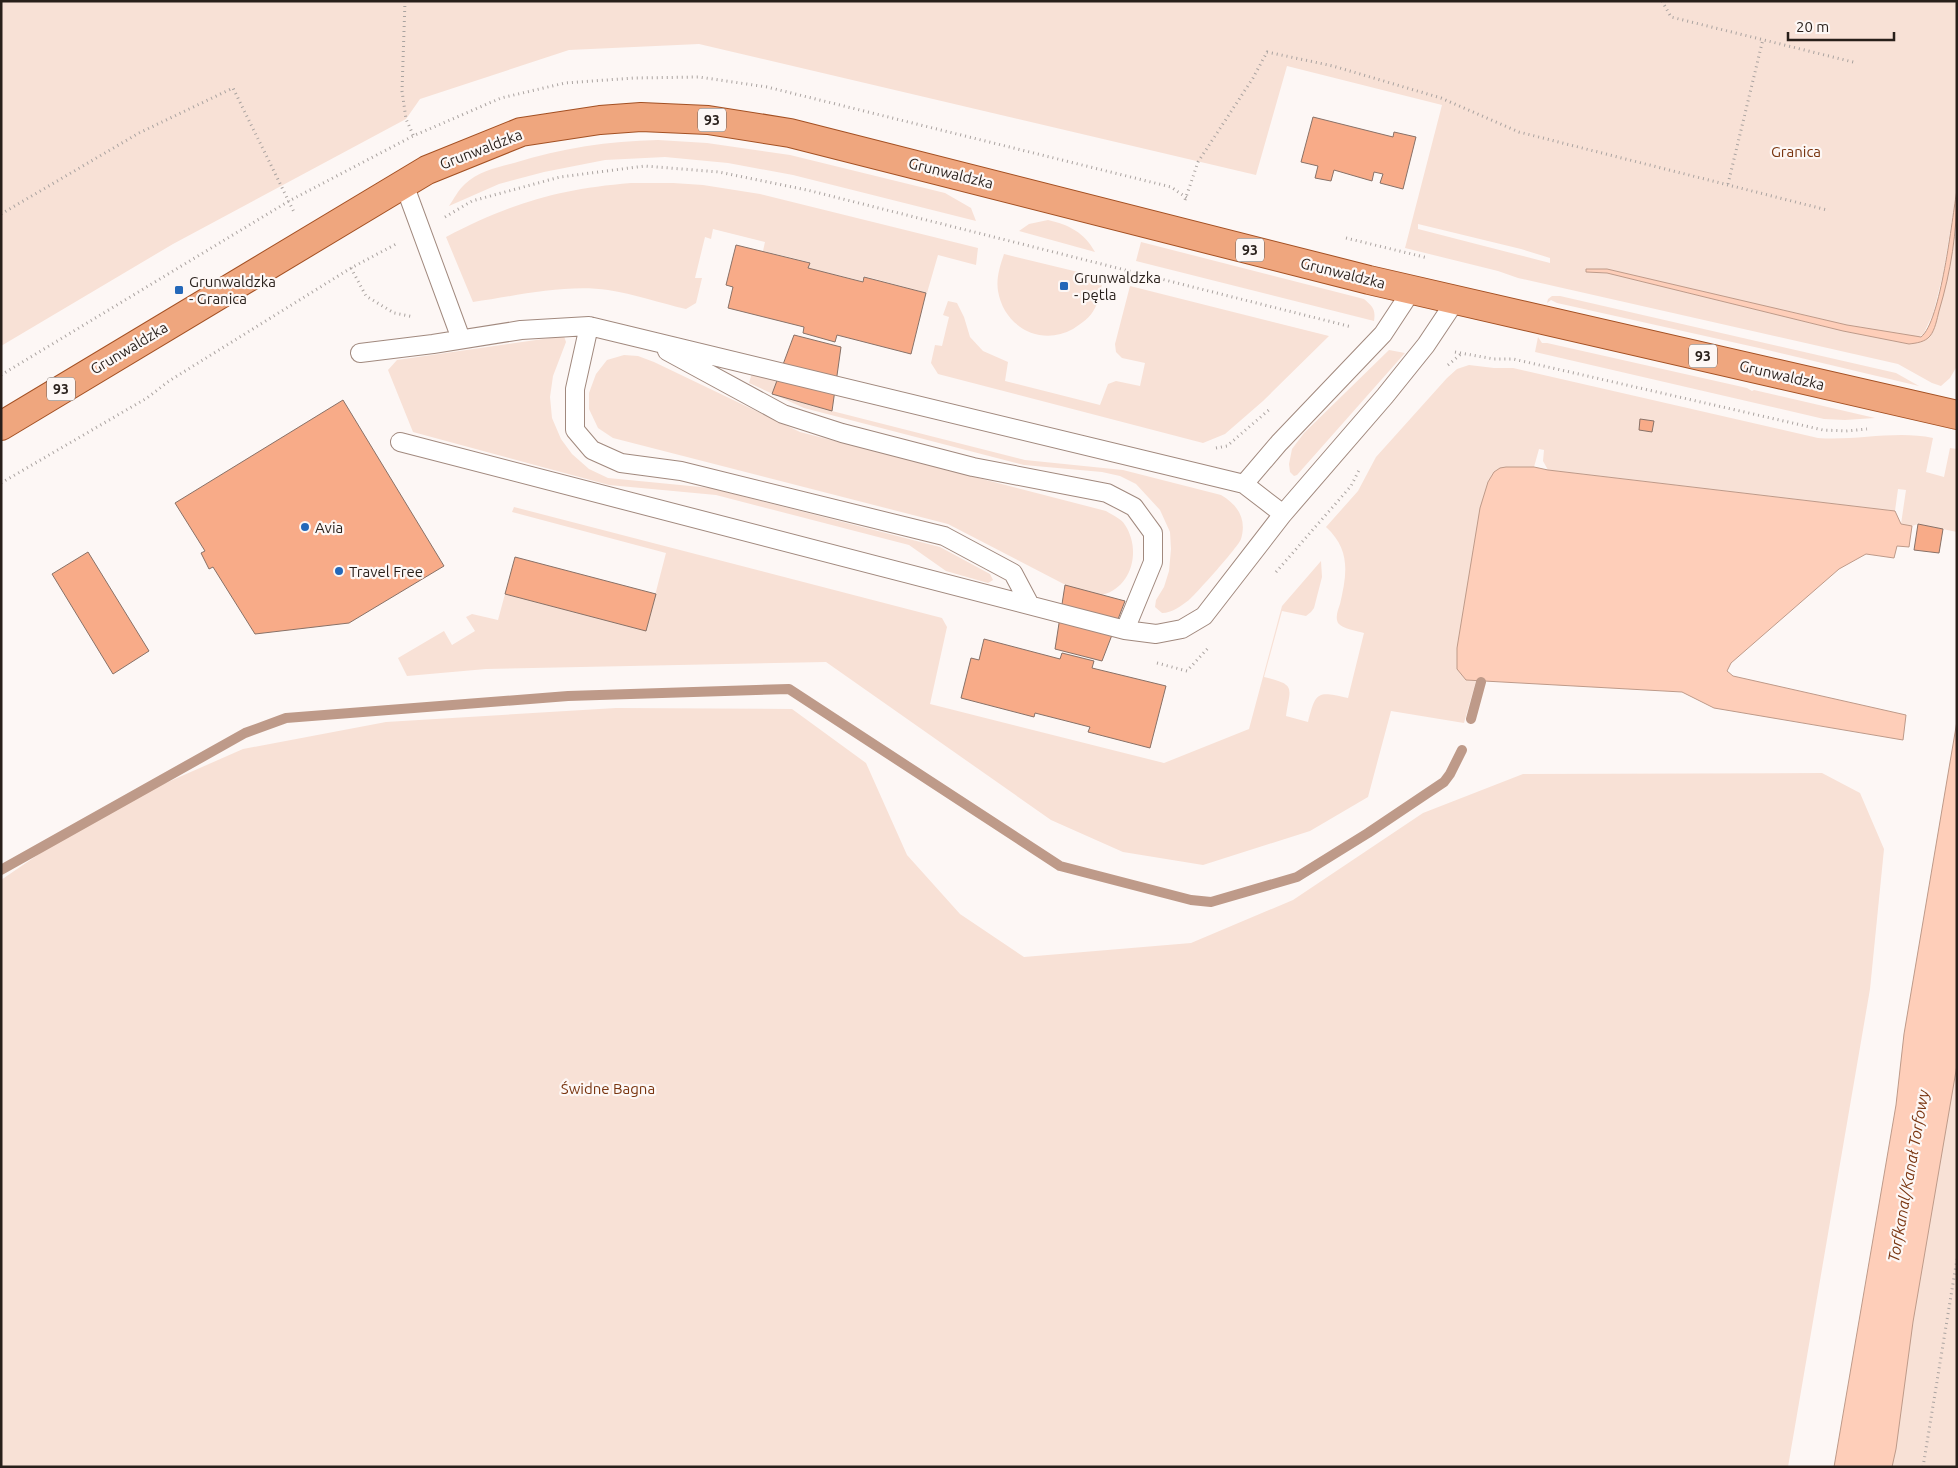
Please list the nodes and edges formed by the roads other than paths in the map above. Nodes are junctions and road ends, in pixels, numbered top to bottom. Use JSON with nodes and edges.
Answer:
{"nodes":[{"id":1,"x":404,"y":184,"type":"junction"},
{"id":2,"x":1412,"y":290,"type":"junction"},
{"id":3,"x":1456,"y":300,"type":"junction"},
{"id":4,"x":589,"y":326,"type":"junction"},
{"id":5,"x":461,"y":339,"type":"junction"},
{"id":6,"x":647,"y":340,"type":"junction"},
{"id":7,"x":360,"y":353,"type":"dead end"},
{"id":8,"x":1957,"y":415,"type":"edge"},
{"id":9,"x":1,"y":426,"type":"edge"},
{"id":10,"x":400,"y":442,"type":"dead end"},
{"id":11,"x":1244,"y":484,"type":"junction"},
{"id":12,"x":1283,"y":514,"type":"junction"},
{"id":13,"x":1030,"y":605,"type":"junction"},
{"id":14,"x":1125,"y":630,"type":"junction"}],
"edges":[{"from":1,"to":2,"type":"main road","name":"Grunwaldzka","number":"93"},
{"from":1,"to":5,"type":"lane"},
{"from":1,"to":9,"type":"main road","name":"Grunwaldzka","number":"93"},
{"from":2,"to":3,"type":"main road","name":"Grunwaldzka","number":"93"},
{"from":2,"to":11,"type":"lane"},
{"from":3,"to":8,"type":"main road","name":"Grunwaldzka","number":"93"},
{"from":3,"to":12,"type":"lane"},
{"from":4,"to":5,"type":"lane"},
{"from":4,"to":6,"type":"lane"},
{"from":4,"to":13,"type":"lane"},
{"from":5,"to":7,"type":"lane"},
{"from":6,"to":11,"type":"lane"},
{"from":6,"to":14,"type":"lane"},
{"from":10,"to":13,"type":"lane"},
{"from":11,"to":12,"type":"lane"},
{"from":12,"to":14,"type":"lane"},
{"from":13,"to":14,"type":"lane"}]}
